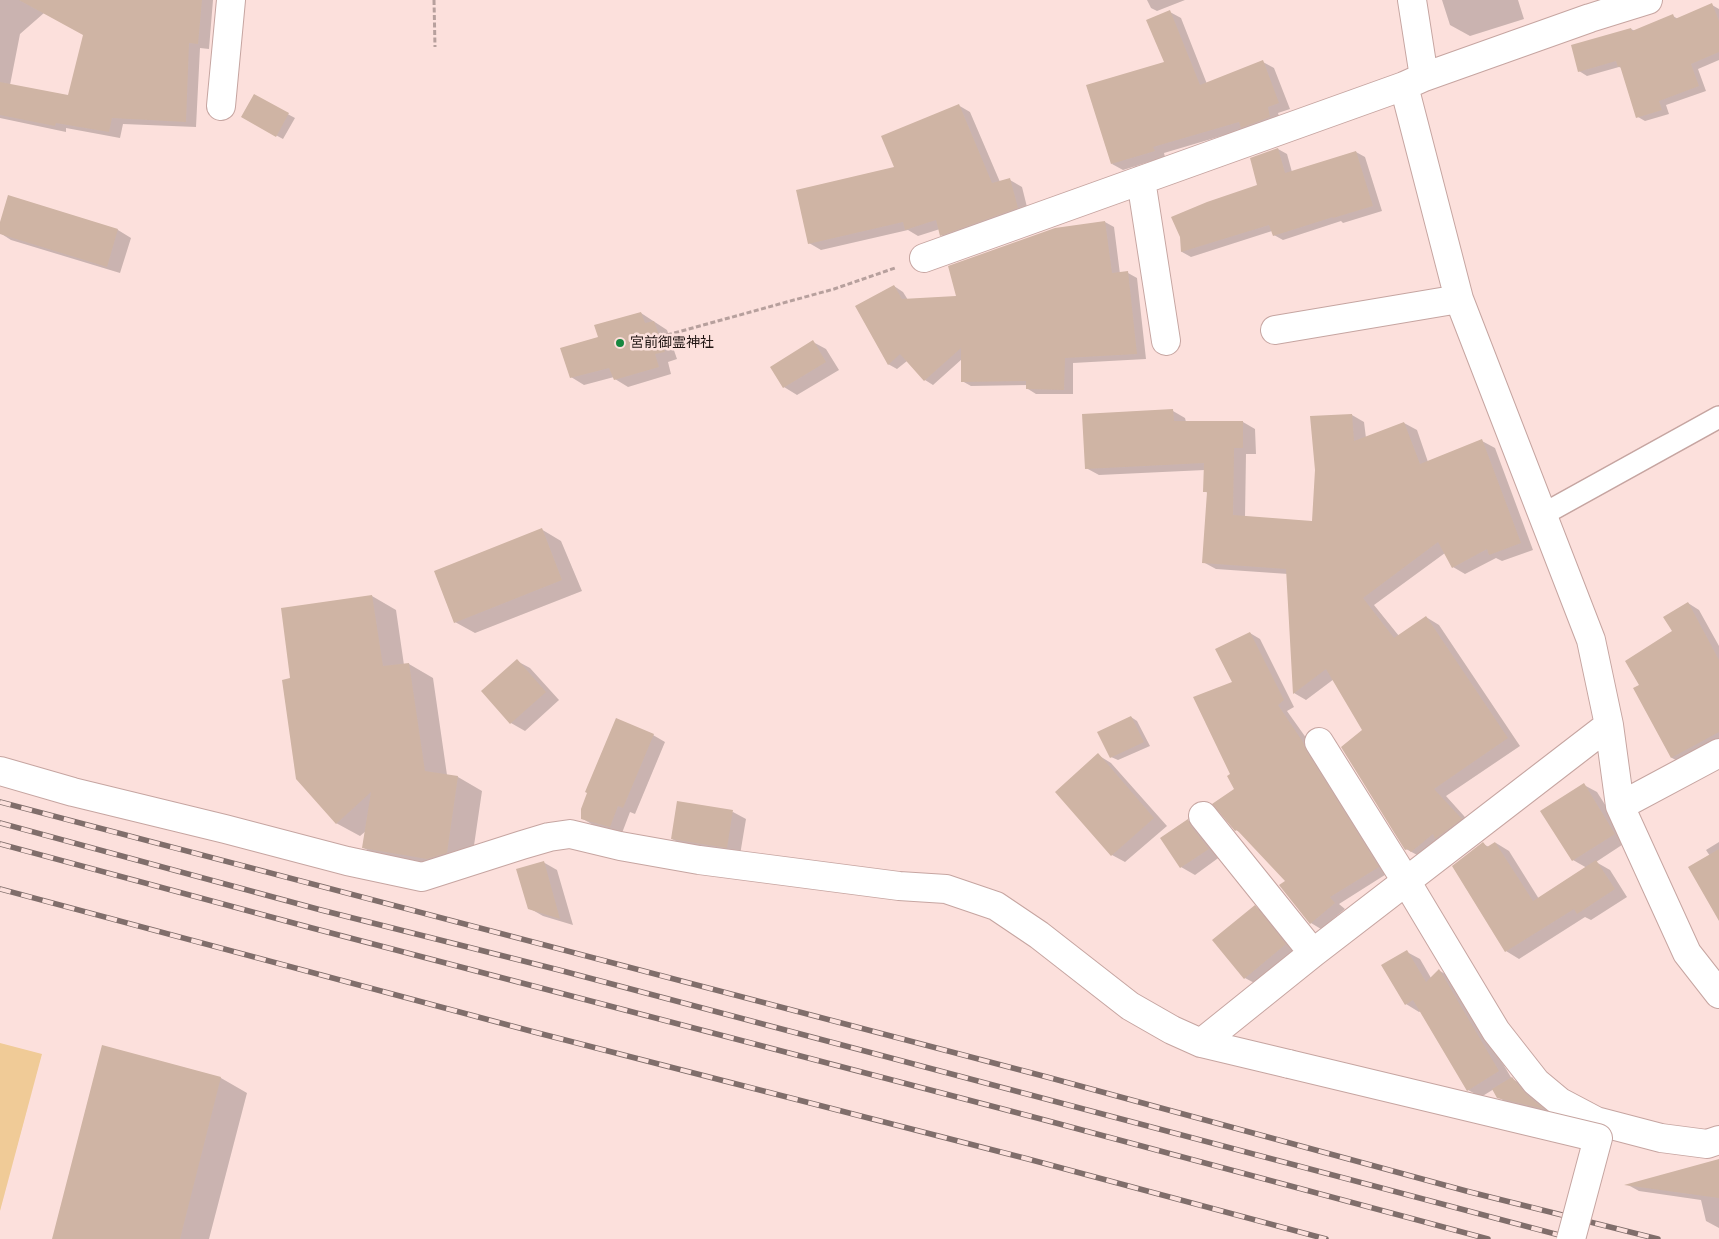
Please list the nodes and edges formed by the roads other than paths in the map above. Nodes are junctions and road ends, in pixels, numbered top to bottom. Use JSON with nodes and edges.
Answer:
{"nodes":[{"id":1,"x":231,"y":0,"type":"edge"},
{"id":2,"x":1412,"y":0,"type":"edge"},
{"id":3,"x":1648,"y":0,"type":"edge"},
{"id":4,"x":1414,"y":82,"type":"junction"},
{"id":5,"x":221,"y":106,"type":"dead end"},
{"id":6,"x":1141,"y":180,"type":"junction"},
{"id":7,"x":924,"y":258,"type":"road end"},
{"id":8,"x":1460,"y":299,"type":"junction"},
{"id":9,"x":1275,"y":330,"type":"dead end"},
{"id":10,"x":1166,"y":341,"type":"dead end"},
{"id":11,"x":1719,"y":417,"type":"edge"},
{"id":12,"x":1542,"y":515,"type":"junction"},
{"id":13,"x":1609,"y":725,"type":"junction"},
{"id":14,"x":1319,"y":742,"type":"dead end"},
{"id":15,"x":1719,"y":753,"type":"edge"},
{"id":16,"x":0,"y":771,"type":"edge"},
{"id":17,"x":1620,"y":806,"type":"junction"},
{"id":18,"x":1203,"y":816,"type":"dead end"},
{"id":19,"x":1406,"y":881,"type":"junction"},
{"id":20,"x":1313,"y":953,"type":"junction"},
{"id":21,"x":1719,"y":994,"type":"edge"},
{"id":22,"x":1201,"y":1043,"type":"junction"},
{"id":23,"x":1719,"y":1140,"type":"edge"},
{"id":24,"x":1571,"y":1239,"type":"edge"}],
"edges":[{"from":1,"to":5,"type":"street"},
{"from":2,"to":4,"type":"street"},
{"from":3,"to":4,"type":"street"},
{"from":4,"to":6,"type":"street"},
{"from":4,"to":8,"type":"street"},
{"from":6,"to":7,"type":"street"},
{"from":6,"to":10,"type":"street"},
{"from":8,"to":9,"type":"street"},
{"from":8,"to":12,"type":"street"},
{"from":11,"to":12,"type":"street"},
{"from":12,"to":13,"type":"street"},
{"from":13,"to":17,"type":"street"},
{"from":13,"to":19,"type":"street"},
{"from":14,"to":19,"type":"street"},
{"from":15,"to":17,"type":"street"},
{"from":16,"to":22,"type":"street"},
{"from":17,"to":21,"type":"street"},
{"from":18,"to":20,"type":"street"},
{"from":19,"to":20,"type":"street"},
{"from":19,"to":23,"type":"street"},
{"from":20,"to":22,"type":"street"},
{"from":22,"to":24,"type":"street","bridge":true}]}
